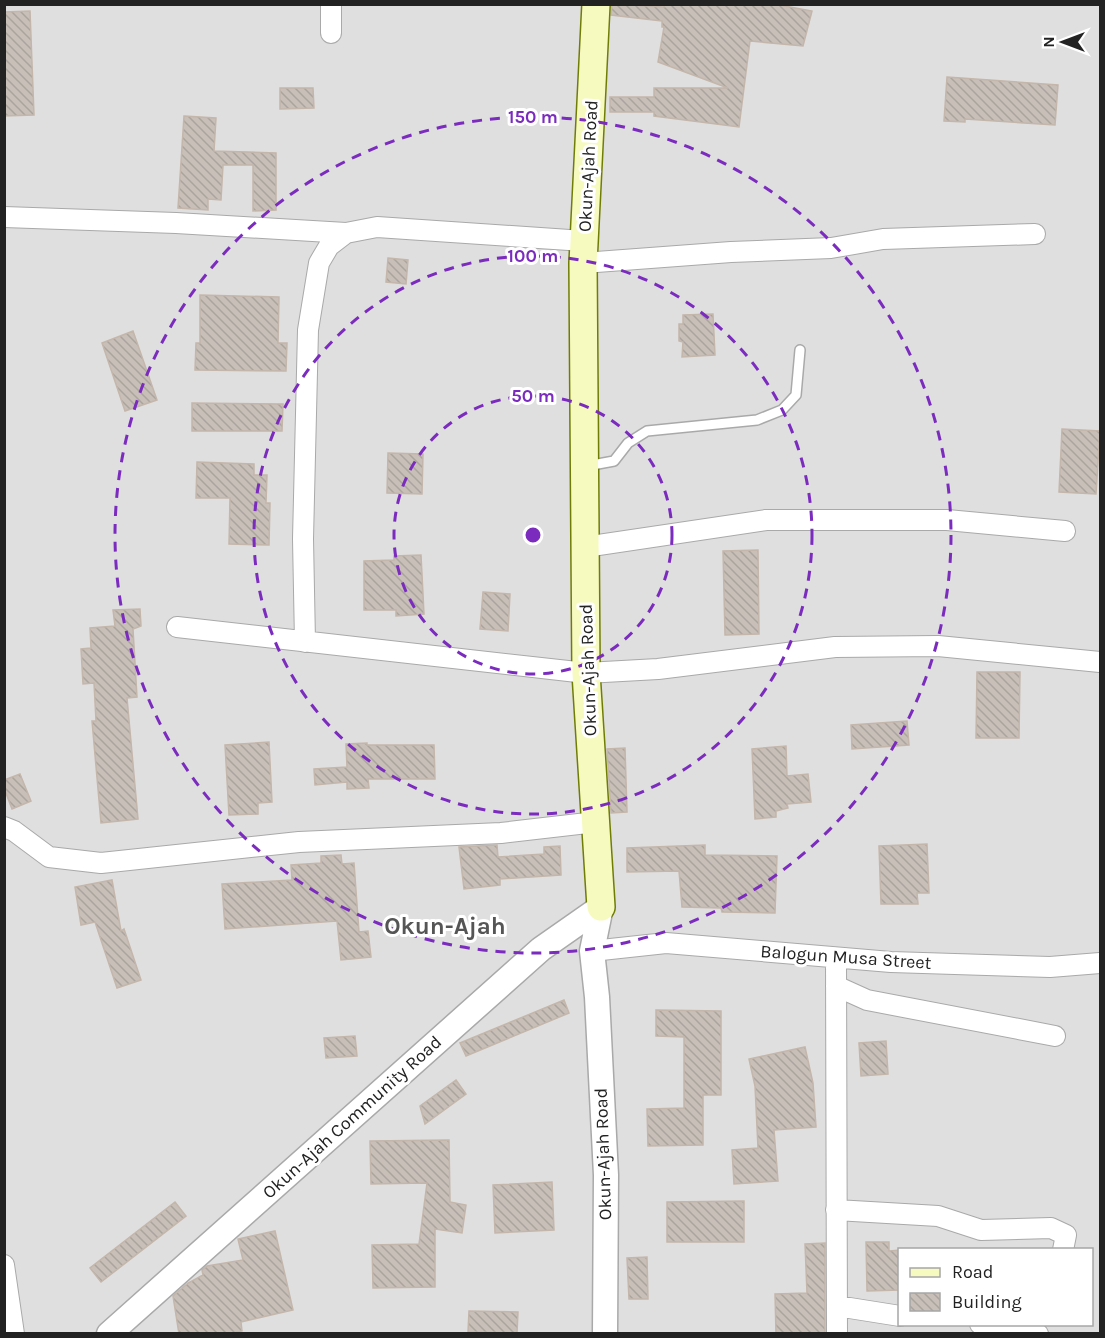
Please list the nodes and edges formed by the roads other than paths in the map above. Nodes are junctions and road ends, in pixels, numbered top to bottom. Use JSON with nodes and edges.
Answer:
{"nodes":[{"id":1,"x":331,"y":4,"type":"edge"},
{"id":2,"x":596,"y":4,"type":"edge"},
{"id":3,"x":331,"y":33,"type":"dead end"},
{"id":4,"x":4,"y":217,"type":"edge"},
{"id":5,"x":346,"y":233,"type":"junction"},
{"id":6,"x":1035,"y":234,"type":"dead end"},
{"id":7,"x":584,"y":252,"type":"junction"},
{"id":8,"x":800,"y":350,"type":"dead end"},
{"id":9,"x":585,"y":466,"type":"junction"},
{"id":10,"x":1065,"y":531,"type":"dead end"},
{"id":11,"x":585,"y":547,"type":"junction"},
{"id":12,"x":177,"y":627,"type":"dead end"},
{"id":13,"x":305,"y":642,"type":"junction"},
{"id":14,"x":1101,"y":662,"type":"edge"},
{"id":15,"x":586,"y":673,"type":"junction"},
{"id":16,"x":596,"y":822,"type":"junction"},
{"id":17,"x":4,"y":827,"type":"edge"},
{"id":18,"x":601,"y":907,"type":"junction"},
{"id":19,"x":541,"y":949,"type":"junction"},
{"id":20,"x":592,"y":951,"type":"junction"},
{"id":21,"x":836,"y":958,"type":"junction"},
{"id":22,"x":1101,"y":963,"type":"edge"},
{"id":23,"x":836,"y":986,"type":"junction"},
{"id":24,"x":1054,"y":1036,"type":"dead end"},
{"id":25,"x":837,"y":1210,"type":"junction"},
{"id":26,"x":1063,"y":1248,"type":"edge"},
{"id":27,"x":4,"y":1266,"type":"edge"},
{"id":28,"x":837,"y":1306,"type":"junction"},
{"id":29,"x":898,"y":1316,"type":"edge"},
{"id":30,"x":992,"y":1326,"type":"edge"},
{"id":31,"x":14,"y":1334,"type":"edge"},
{"id":32,"x":109,"y":1334,"type":"edge"},
{"id":33,"x":605,"y":1334,"type":"edge"},
{"id":34,"x":837,"y":1334,"type":"edge"},
{"id":35,"x":1038,"y":1334,"type":"edge"}],
"edges":[{"from":1,"to":3,"type":"street"},
{"from":2,"to":7,"type":"main road","name":"Okun-Ajah Road"},
{"from":4,"to":5,"type":"street"},
{"from":5,"to":7,"type":"street"},
{"from":5,"to":13,"type":"street"},
{"from":6,"to":7,"type":"street"},
{"from":7,"to":9,"type":"main road","name":"Okun-Ajah Road"},
{"from":8,"to":9,"type":"lane"},
{"from":9,"to":11,"type":"main road","name":"Okun-Ajah Road"},
{"from":10,"to":11,"type":"street"},
{"from":11,"to":15,"type":"main road","name":"Okun-Ajah Road"},
{"from":12,"to":13,"type":"street"},
{"from":13,"to":15,"type":"street"},
{"from":14,"to":15,"type":"street"},
{"from":15,"to":16,"type":"main road","name":"Okun-Ajah Road"},
{"from":16,"to":17,"type":"street"},
{"from":16,"to":18,"type":"main road","name":"Okun-Ajah Road"},
{"from":18,"to":19,"type":"street","name":"Okun-Ajah Community Road"},
{"from":18,"to":20,"type":"street","name":"Okun-Ajah Road"},
{"from":19,"to":20,"type":"street"},
{"from":19,"to":32,"type":"street","name":"Okun-Ajah Community Road"},
{"from":20,"to":21,"type":"street","name":"Balogun Musa Street"},
{"from":20,"to":33,"type":"street","name":"Okun-Ajah Road"},
{"from":21,"to":22,"type":"street","name":"Balogun Musa Street"},
{"from":21,"to":23,"type":"street"},
{"from":23,"to":24,"type":"street"},
{"from":23,"to":25,"type":"street"},
{"from":25,"to":26,"type":"street"},
{"from":25,"to":28,"type":"street"},
{"from":27,"to":31,"type":"street"},
{"from":28,"to":29,"type":"street"},
{"from":28,"to":34,"type":"street"},
{"from":30,"to":35,"type":"street"}]}
